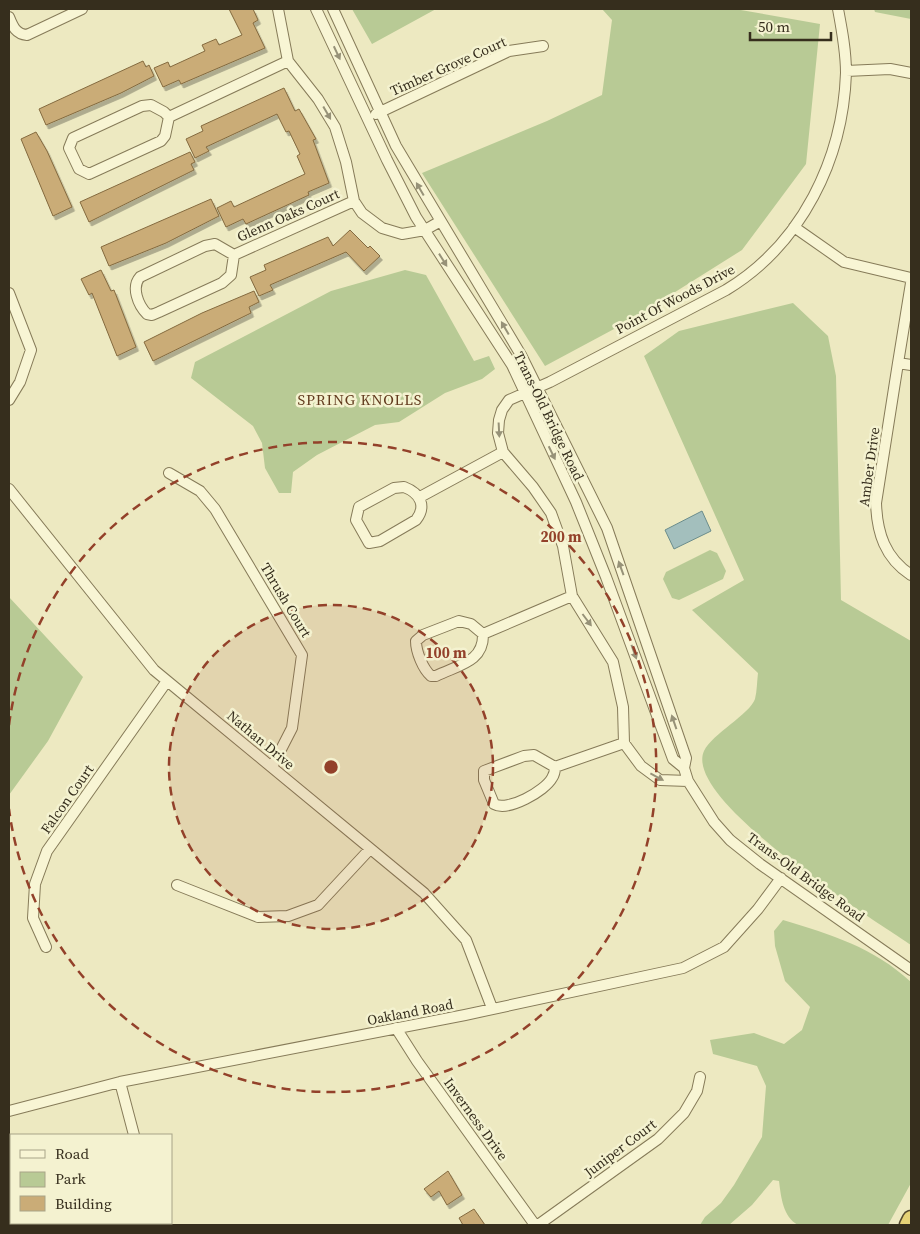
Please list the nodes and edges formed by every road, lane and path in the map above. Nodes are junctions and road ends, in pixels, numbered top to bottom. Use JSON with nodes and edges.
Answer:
{"nodes":[{"id":1,"x":82,"y":9,"type":"edge"},
{"id":2,"x":278,"y":9,"type":"edge"},
{"id":3,"x":316,"y":9,"type":"edge"},
{"id":4,"x":333,"y":9,"type":"edge"},
{"id":5,"x":838,"y":9,"type":"edge"},
{"id":6,"x":9,"y":17,"type":"edge"},
{"id":7,"x":543,"y":46,"type":"dead end"},
{"id":8,"x":288,"y":61,"type":"junction"},
{"id":9,"x":846,"y":71,"type":"junction"},
{"id":10,"x":911,"y":73,"type":"edge"},
{"id":11,"x":380,"y":112,"type":"junction"},
{"id":12,"x":169,"y":117,"type":"junction"},
{"id":13,"x":366,"y":117,"type":"junction"},
{"id":14,"x":354,"y":201,"type":"junction"},
{"id":15,"x":440,"y":222,"type":"junction"},
{"id":16,"x":794,"y":227,"type":"junction"},
{"id":17,"x":425,"y":230,"type":"junction"},
{"id":18,"x":234,"y":255,"type":"junction"},
{"id":19,"x":911,"y":278,"type":"edge"},
{"id":20,"x":911,"y":283,"type":"edge"},
{"id":21,"x":9,"y":293,"type":"edge"},
{"id":22,"x":898,"y":363,"type":"junction"},
{"id":23,"x":911,"y":365,"type":"edge"},
{"id":24,"x":537,"y":387,"type":"junction"},
{"id":25,"x":524,"y":393,"type":"junction"},
{"id":26,"x":9,"y":400,"type":"edge"},
{"id":27,"x":503,"y":452,"type":"junction"},
{"id":28,"x":169,"y":473,"type":"dead end"},
{"id":29,"x":9,"y":489,"type":"edge"},
{"id":30,"x":420,"y":497,"type":"junction"},
{"id":31,"x":911,"y":575,"type":"edge"},
{"id":32,"x":572,"y":596,"type":"junction"},
{"id":33,"x":483,"y":634,"type":"junction"},
{"id":34,"x":167,"y":681,"type":"junction"},
{"id":35,"x":624,"y":743,"type":"junction"},
{"id":36,"x":272,"y":767,"type":"junction"},
{"id":37,"x":555,"y":767,"type":"junction"},
{"id":38,"x":684,"y":768,"type":"junction"},
{"id":39,"x":688,"y":781,"type":"junction"},
{"id":40,"x":370,"y":849,"type":"junction"},
{"id":41,"x":781,"y":878,"type":"junction"},
{"id":42,"x":177,"y":885,"type":"dead end"},
{"id":43,"x":46,"y":947,"type":"dead end"},
{"id":44,"x":911,"y":970,"type":"edge"},
{"id":45,"x":492,"y":1008,"type":"junction"},
{"id":46,"x":396,"y":1028,"type":"junction"},
{"id":47,"x":700,"y":1078,"type":"dead end"},
{"id":48,"x":120,"y":1082,"type":"junction"},
{"id":49,"x":9,"y":1110,"type":"edge"},
{"id":50,"x":134,"y":1134,"type":"edge"},
{"id":51,"x":911,"y":1219,"type":"edge"},
{"id":52,"x":536,"y":1225,"type":"edge"},
{"id":53,"x":908,"y":1225,"type":"edge"}],
"edges":[{"from":1,"to":6,"type":"street"},
{"from":2,"to":8,"type":"street","name":"Glenn Oaks Court"},
{"from":3,"to":13,"type":"street","name":"Trans-Old Bridge Road","one_way":true},
{"from":4,"to":11,"type":"street","name":"Trans-Old Bridge Road"},
{"from":5,"to":9,"type":"street","name":"Point Of Woods Drive"},
{"from":7,"to":11,"type":"street","name":"Timber Grove Court"},
{"from":8,"to":12,"type":"street"},
{"from":8,"to":14,"type":"street","name":"Glenn Oaks Court","one_way":true},
{"from":9,"to":10,"type":"street"},
{"from":9,"to":16,"type":"street","name":"Point Of Woods Drive"},
{"from":11,"to":13,"type":"street","name":"Timber Grove Court"},
{"from":15,"to":11,"type":"street","name":"Trans-Old Bridge Road","one_way":true},
{"from":12,"to":12,"type":"street"},
{"from":13,"to":17,"type":"street","name":"Trans-Old Bridge Road"},
{"from":14,"to":17,"type":"street","name":"Glenn Oaks Court"},
{"from":14,"to":18,"type":"street","name":"Glenn Oaks Court"},
{"from":15,"to":17,"type":"street"},
{"from":24,"to":15,"type":"street","name":"Trans-Old Bridge Road","one_way":true},
{"from":16,"to":19,"type":"street"},
{"from":16,"to":24,"type":"street","name":"Point Of Woods Drive"},
{"from":17,"to":25,"type":"street","name":"Trans-Old Bridge Road","one_way":true},
{"from":18,"to":18,"type":"street","name":"Glenn Oaks Court"},
{"from":20,"to":22,"type":"street","name":"Amber Drive"},
{"from":21,"to":26,"type":"street"},
{"from":22,"to":23,"type":"street"},
{"from":22,"to":31,"type":"street","name":"Amber Drive"},
{"from":24,"to":25,"type":"street","name":"Point Of Woods Drive"},
{"from":38,"to":24,"type":"street","name":"Trans-Old Bridge Road","one_way":true},
{"from":25,"to":27,"type":"street","name":"Point Of Woods Drive","one_way":true},
{"from":25,"to":38,"type":"street","name":"Trans-Old Bridge Road","one_way":true},
{"from":27,"to":30,"type":"street"},
{"from":27,"to":32,"type":"street"},
{"from":28,"to":36,"type":"street","name":"Thrush Court"},
{"from":29,"to":34,"type":"street","name":"Nathan Drive"},
{"from":30,"to":30,"type":"street"},
{"from":32,"to":33,"type":"street"},
{"from":32,"to":35,"type":"street","one_way":true},
{"from":33,"to":33,"type":"street"},
{"from":34,"to":36,"type":"street","name":"Nathan Drive"},
{"from":34,"to":43,"type":"street","name":"Falcon Court"},
{"from":35,"to":37,"type":"street"},
{"from":35,"to":39,"type":"street","one_way":true},
{"from":36,"to":40,"type":"street","name":"Nathan Drive"},
{"from":37,"to":37,"type":"street"},
{"from":38,"to":39,"type":"street","name":"Trans-Old Bridge Road"},
{"from":39,"to":41,"type":"street","name":"Trans-Old Bridge Road"},
{"from":40,"to":42,"type":"street"},
{"from":40,"to":45,"type":"street","name":"Nathan Drive"},
{"from":41,"to":44,"type":"street","name":"Trans-Old Bridge Road"},
{"from":41,"to":45,"type":"street","name":"Oakland Road"},
{"from":45,"to":46,"type":"street","name":"Oakland Road"},
{"from":46,"to":48,"type":"street","name":"Oakland Road"},
{"from":46,"to":52,"type":"street","name":"Inverness Drive"},
{"from":47,"to":52,"type":"street","name":"Juniper Court"},
{"from":48,"to":49,"type":"street","name":"Oakland Road"},
{"from":48,"to":50,"type":"street"},
{"from":51,"to":53,"type":"highway"}]}
